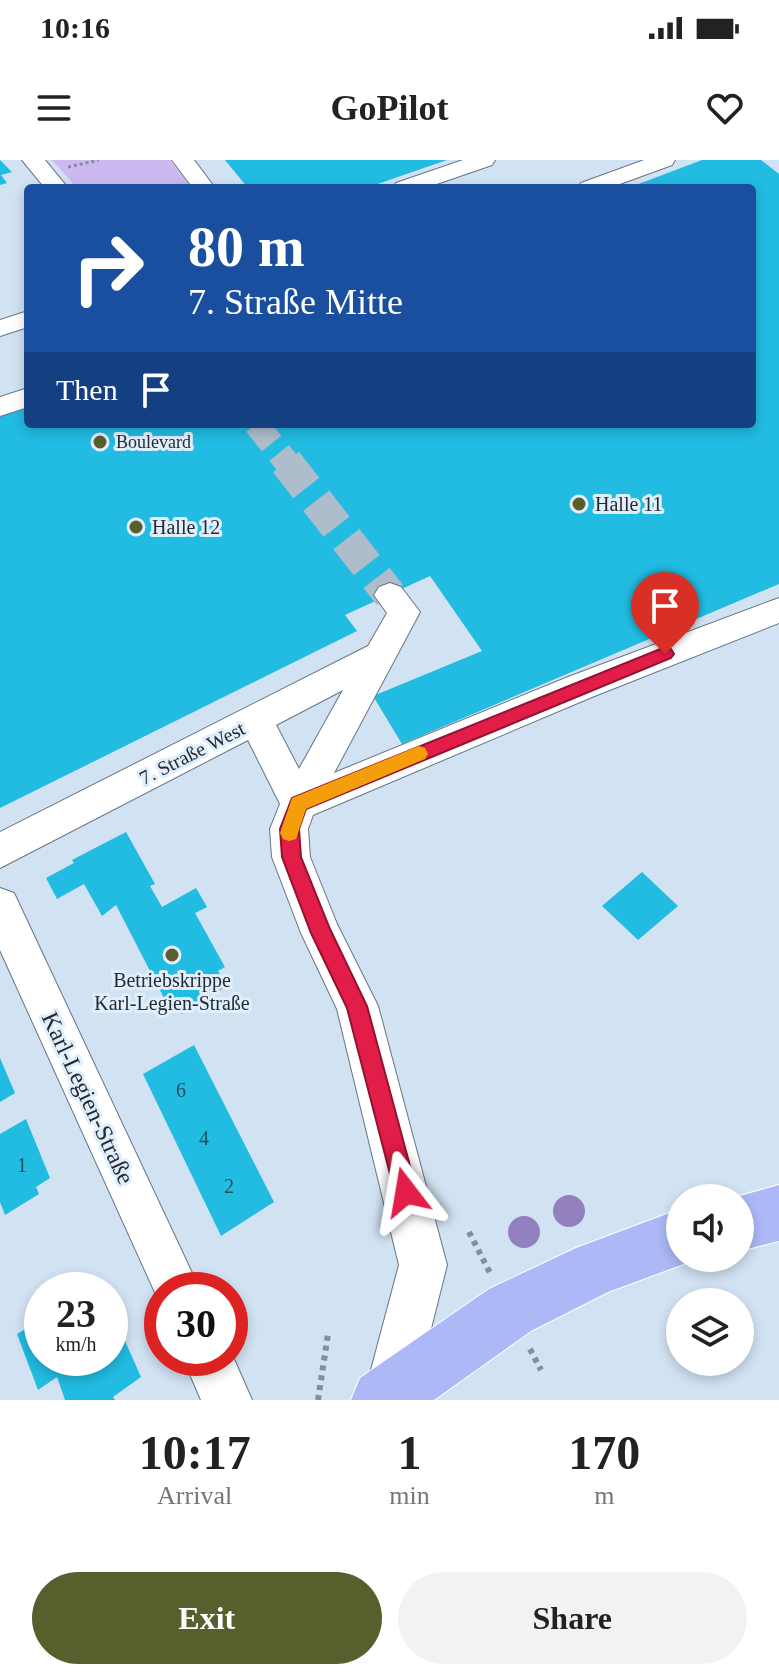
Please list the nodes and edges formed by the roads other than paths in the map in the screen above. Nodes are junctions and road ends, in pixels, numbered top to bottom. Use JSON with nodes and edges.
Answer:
{"nodes":[{"id":1,"x":33,"y":160,"type":"edge"},
{"id":2,"x":183,"y":160,"type":"edge"},
{"id":3,"x":484,"y":160,"type":"edge"},
{"id":4,"x":664,"y":160,"type":"edge"},
{"id":5,"x":54,"y":184,"type":"edge"},
{"id":6,"x":201,"y":184,"type":"edge"},
{"id":7,"x":415,"y":184,"type":"edge"},
{"id":8,"x":600,"y":184,"type":"edge"},
{"id":9,"x":24,"y":320,"type":"edge"},
{"id":10,"x":0,"y":328,"type":"edge"},
{"id":11,"x":24,"y":398,"type":"edge"},
{"id":12,"x":0,"y":407,"type":"edge"},
{"id":13,"x":390,"y":595,"type":"tunnel mouth"},
{"id":14,"x":779,"y":610,"type":"edge"},
{"id":15,"x":383,"y":654,"type":"junction"},
{"id":16,"x":256,"y":721,"type":"junction"},
{"id":17,"x":298,"y":804,"type":"junction"},
{"id":18,"x":0,"y":851,"type":"edge"},
{"id":19,"x":0,"y":906,"type":"edge"},
{"id":20,"x":779,"y":1213,"type":"edge"},
{"id":21,"x":754,"y":1219,"type":"edge"},
{"id":22,"x":666,"y":1243,"type":"edge"},
{"id":23,"x":168,"y":1272,"type":"edge"},
{"id":24,"x":216,"y":1376,"type":"edge"},
{"id":25,"x":386,"y":1398,"type":"edge"},
{"id":26,"x":227,"y":1400,"type":"edge"}],
"edges":[{"from":1,"to":5,"type":"street"},
{"from":2,"to":6,"type":"street"},
{"from":3,"to":7,"type":"street"},
{"from":4,"to":8,"type":"street"},
{"from":9,"to":10,"type":"street"},
{"from":11,"to":12,"type":"street"},
{"from":13,"to":15,"type":"street"},
{"from":14,"to":17,"type":"street"},
{"from":15,"to":16,"type":"street","name":"7. Straße West"},
{"from":15,"to":17,"type":"street"},
{"from":16,"to":17,"type":"street"},
{"from":16,"to":18,"type":"street","name":"7. Straße West"},
{"from":17,"to":25,"type":"street"},
{"from":19,"to":23,"type":"street","name":"Karl-Legien-Straße"},
{"from":20,"to":21,"type":"main road"},
{"from":22,"to":25,"type":"main road"},
{"from":24,"to":26,"type":"street"}]}
